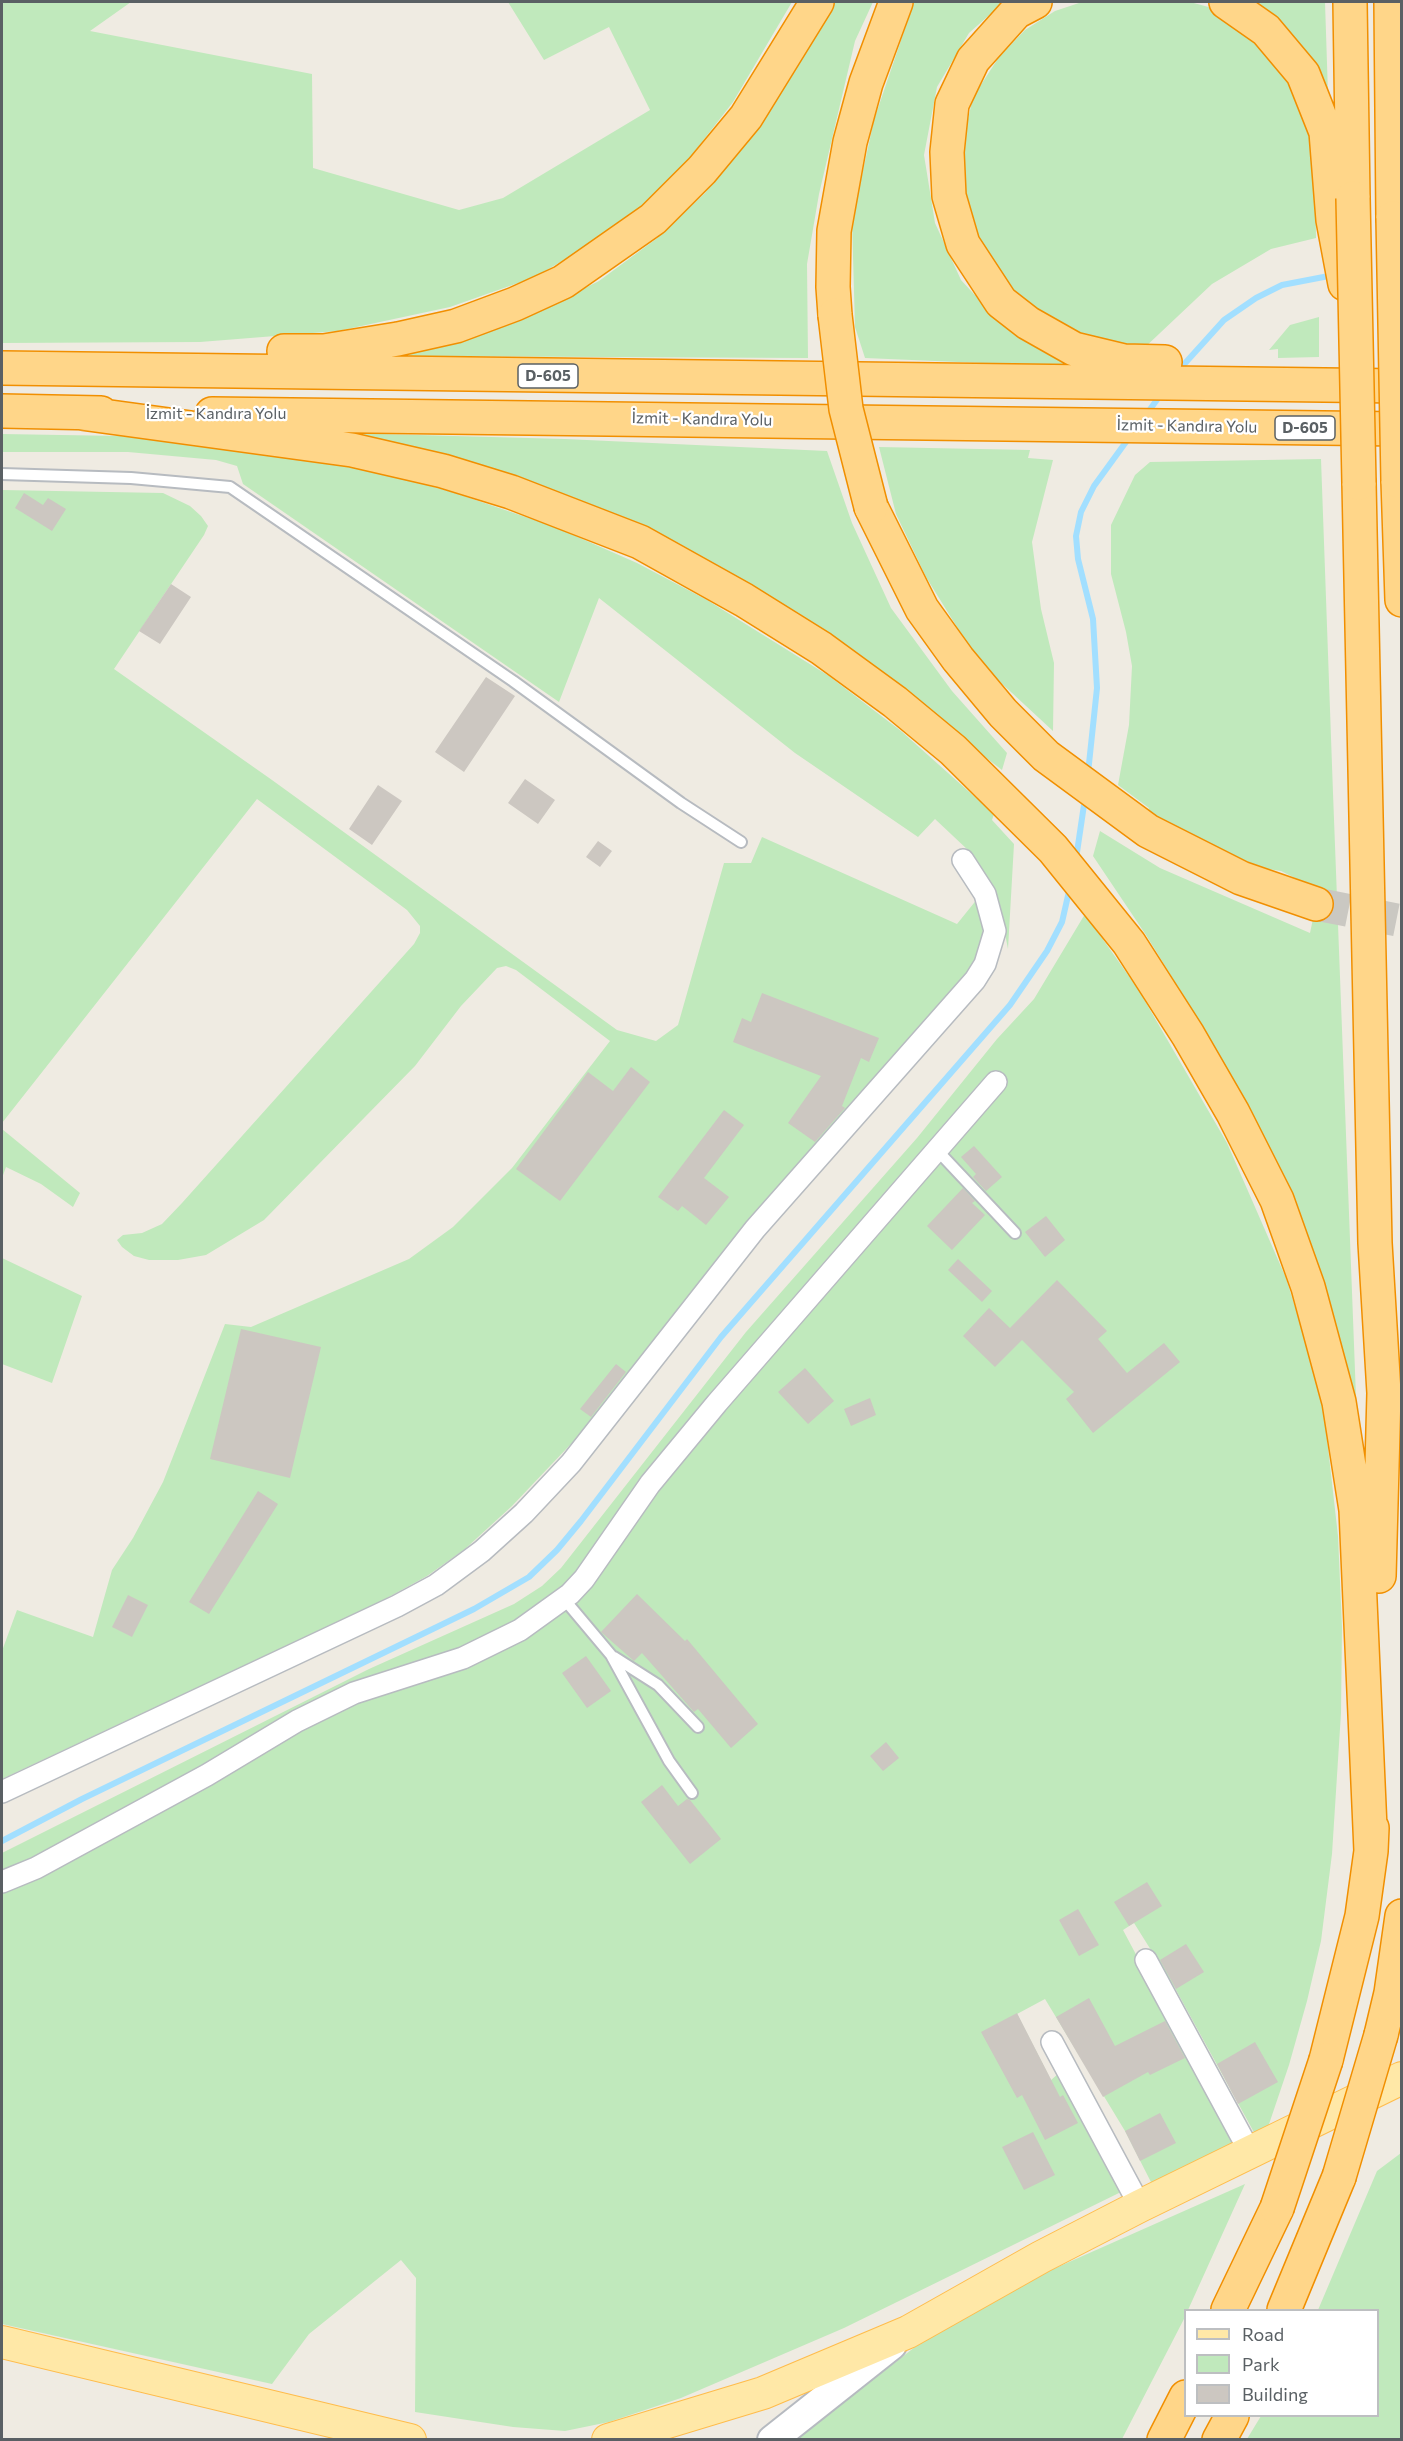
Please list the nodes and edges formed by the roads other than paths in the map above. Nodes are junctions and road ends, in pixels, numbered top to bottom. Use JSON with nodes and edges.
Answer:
{"nodes":[{"id":1,"x":817,"y":2,"type":"edge"},
{"id":2,"x":896,"y":2,"type":"edge"},
{"id":3,"x":1035,"y":2,"type":"edge"},
{"id":4,"x":1226,"y":2,"type":"edge"},
{"id":5,"x":1350,"y":2,"type":"edge"},
{"id":6,"x":1390,"y":2,"type":"edge"},
{"id":7,"x":1401,"y":181,"type":"edge"},
{"id":8,"x":1343,"y":199,"type":"junction"},
{"id":9,"x":1394,"y":218,"type":"junction"},
{"id":10,"x":2,"y":368,"type":"edge"},
{"id":11,"x":75,"y":369,"type":"junction"},
{"id":12,"x":1269,"y":375,"type":"junction"},
{"id":13,"x":1401,"y":386,"type":"edge"},
{"id":14,"x":2,"y":411,"type":"edge"},
{"id":15,"x":81,"y":413,"type":"junction"},
{"id":16,"x":1401,"y":429,"type":"edge"},
{"id":17,"x":2,"y":474,"type":"edge"},
{"id":18,"x":1400,"y":491,"type":"edge"},
{"id":19,"x":1401,"y":600,"type":"edge"},
{"id":20,"x":741,"y":842,"type":"dead end"},
{"id":21,"x":963,"y":860,"type":"dead end"},
{"id":22,"x":1316,"y":904,"type":"tunnel mouth"},
{"id":23,"x":996,"y":1082,"type":"dead end"},
{"id":24,"x":936,"y":1149,"type":"junction"},
{"id":25,"x":1015,"y":1233,"type":"dead end"},
{"id":26,"x":564,"y":1599,"type":"junction"},
{"id":27,"x":611,"y":1655,"type":"junction"},
{"id":28,"x":698,"y":1727,"type":"dead end"},
{"id":29,"x":2,"y":1792,"type":"edge"},
{"id":30,"x":692,"y":1793,"type":"dead end"},
{"id":31,"x":1371,"y":1851,"type":"junction"},
{"id":32,"x":2,"y":1882,"type":"edge"},
{"id":33,"x":1401,"y":1916,"type":"edge"},
{"id":34,"x":1146,"y":1960,"type":"dead end"},
{"id":35,"x":1052,"y":2042,"type":"dead end"},
{"id":36,"x":1401,"y":2078,"type":"edge"},
{"id":37,"x":1251,"y":2154,"type":"junction"},
{"id":38,"x":1140,"y":2206,"type":"junction"},
{"id":39,"x":1228,"y":2309,"type":"edge"},
{"id":40,"x":1284,"y":2309,"type":"edge"},
{"id":41,"x":908,"y":2332,"type":"junction"},
{"id":42,"x":2,"y":2342,"type":"edge"},
{"id":43,"x":1184,"y":2399,"type":"edge"},
{"id":44,"x":1231,"y":2417,"type":"edge"},
{"id":45,"x":410,"y":2439,"type":"edge"},
{"id":46,"x":608,"y":2439,"type":"edge"},
{"id":47,"x":772,"y":2439,"type":"edge"},
{"id":48,"x":1164,"y":2439,"type":"edge"},
{"id":49,"x":1219,"y":2439,"type":"edge"}],
"edges":[{"from":1,"to":11,"type":"highway"},
{"from":2,"to":22,"type":"highway","bridge":true},
{"from":3,"to":12,"type":"highway"},
{"from":4,"to":8,"type":"highway"},
{"from":5,"to":8,"type":"highway"},
{"from":6,"to":9,"type":"highway"},
{"from":7,"to":9,"type":"highway"},
{"from":8,"to":31,"type":"highway","bridge":true},
{"from":9,"to":18,"type":"highway","bridge":true},
{"from":10,"to":11,"type":"highway","number":"D-605"},
{"from":11,"to":12,"type":"highway","number":"D-605"},
{"from":12,"to":13,"type":"highway","number":"D-605"},
{"from":14,"to":15,"type":"highway","name":"İzmit - Kandıra Yolu"},
{"from":15,"to":16,"type":"highway","name":"İzmit - Kandıra Yolu","number":"D-605"},
{"from":15,"to":31,"type":"highway"},
{"from":17,"to":20,"type":"lane"},
{"from":18,"to":19,"type":"highway"},
{"from":21,"to":29,"type":"street"},
{"from":23,"to":24,"type":"street"},
{"from":24,"to":25,"type":"lane"},
{"from":24,"to":26,"type":"street"},
{"from":26,"to":27,"type":"lane"},
{"from":26,"to":32,"type":"street"},
{"from":27,"to":28,"type":"lane"},
{"from":27,"to":30,"type":"lane"},
{"from":31,"to":39,"type":"highway","bridge":true},
{"from":33,"to":40,"type":"highway","bridge":true},
{"from":34,"to":37,"type":"street"},
{"from":35,"to":38,"type":"street"},
{"from":36,"to":37,"type":"main road"},
{"from":37,"to":38,"type":"main road"},
{"from":38,"to":41,"type":"main road"},
{"from":41,"to":46,"type":"main road"},
{"from":41,"to":47,"type":"street"},
{"from":42,"to":45,"type":"main road"},
{"from":43,"to":48,"type":"highway"},
{"from":44,"to":49,"type":"highway"}]}
